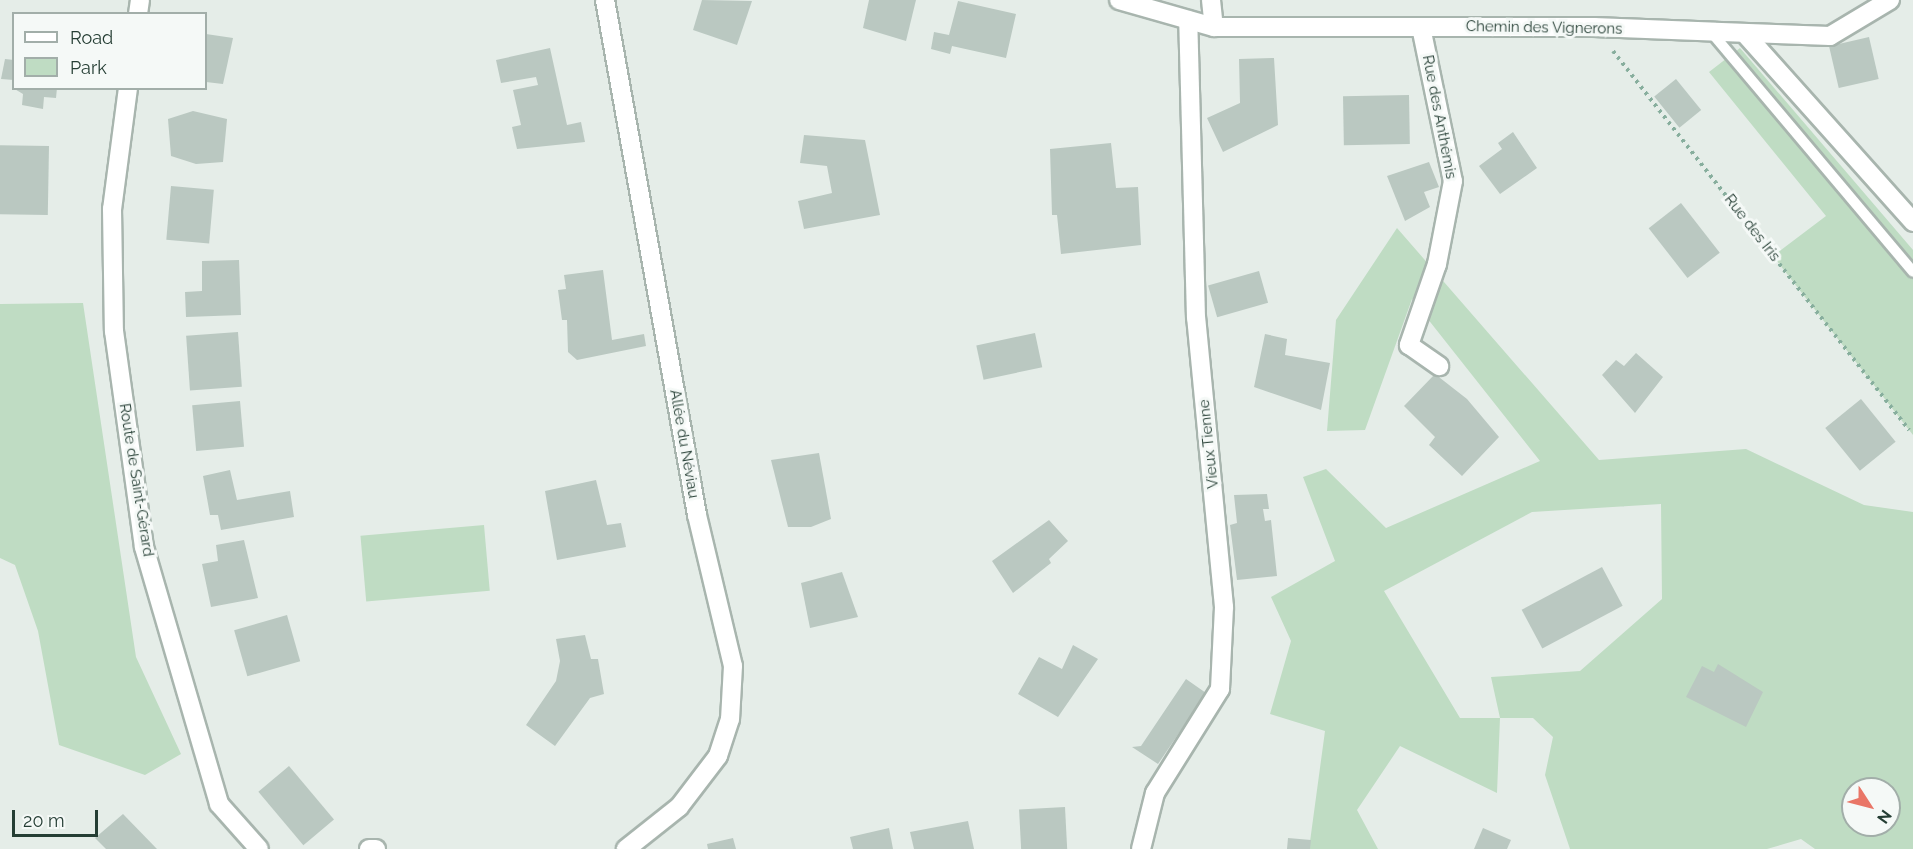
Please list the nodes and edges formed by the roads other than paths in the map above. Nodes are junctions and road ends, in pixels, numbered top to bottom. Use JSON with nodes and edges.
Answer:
{"nodes":[{"id":1,"x":605,"y":0,"type":"edge"},
{"id":2,"x":1119,"y":0,"type":"edge"},
{"id":3,"x":1211,"y":0,"type":"edge"},
{"id":4,"x":1890,"y":0,"type":"edge"},
{"id":5,"x":1188,"y":20,"type":"junction"},
{"id":6,"x":1214,"y":27,"type":"junction"},
{"id":7,"x":1421,"y":27,"type":"junction"},
{"id":8,"x":1712,"y":33,"type":"junction"},
{"id":9,"x":1746,"y":35,"type":"junction"},
{"id":10,"x":128,"y":90,"type":"edge"},
{"id":11,"x":1913,"y":222,"type":"edge"},
{"id":12,"x":1913,"y":272,"type":"edge"},
{"id":13,"x":1439,"y":366,"type":"dead end"},
{"id":14,"x":259,"y":849,"type":"edge"},
{"id":15,"x":369,"y":849,"type":"edge"},
{"id":16,"x":376,"y":849,"type":"edge"},
{"id":17,"x":626,"y":849,"type":"edge"},
{"id":18,"x":1141,"y":849,"type":"edge"}],
"edges":[{"from":1,"to":17,"type":"street","name":"Allée du Néviau"},
{"from":2,"to":5,"type":"street","name":"Chemin des Vignerons"},
{"from":3,"to":6,"type":"street"},
{"from":4,"to":9,"type":"street","name":"Chemin des Vignerons"},
{"from":5,"to":6,"type":"street","name":"Chemin des Vignerons"},
{"from":5,"to":18,"type":"street","name":"Vieux Tienne"},
{"from":6,"to":7,"type":"street","name":"Chemin des Vignerons"},
{"from":7,"to":8,"type":"street","name":"Chemin des Vignerons"},
{"from":7,"to":13,"type":"street","name":"Rue des Anthémis"},
{"from":8,"to":9,"type":"street","name":"Chemin des Vignerons"},
{"from":8,"to":12,"type":"lane"},
{"from":9,"to":11,"type":"street"},
{"from":10,"to":14,"type":"street","name":"Route de Saint-Gérard"},
{"from":15,"to":16,"type":"street"}]}
